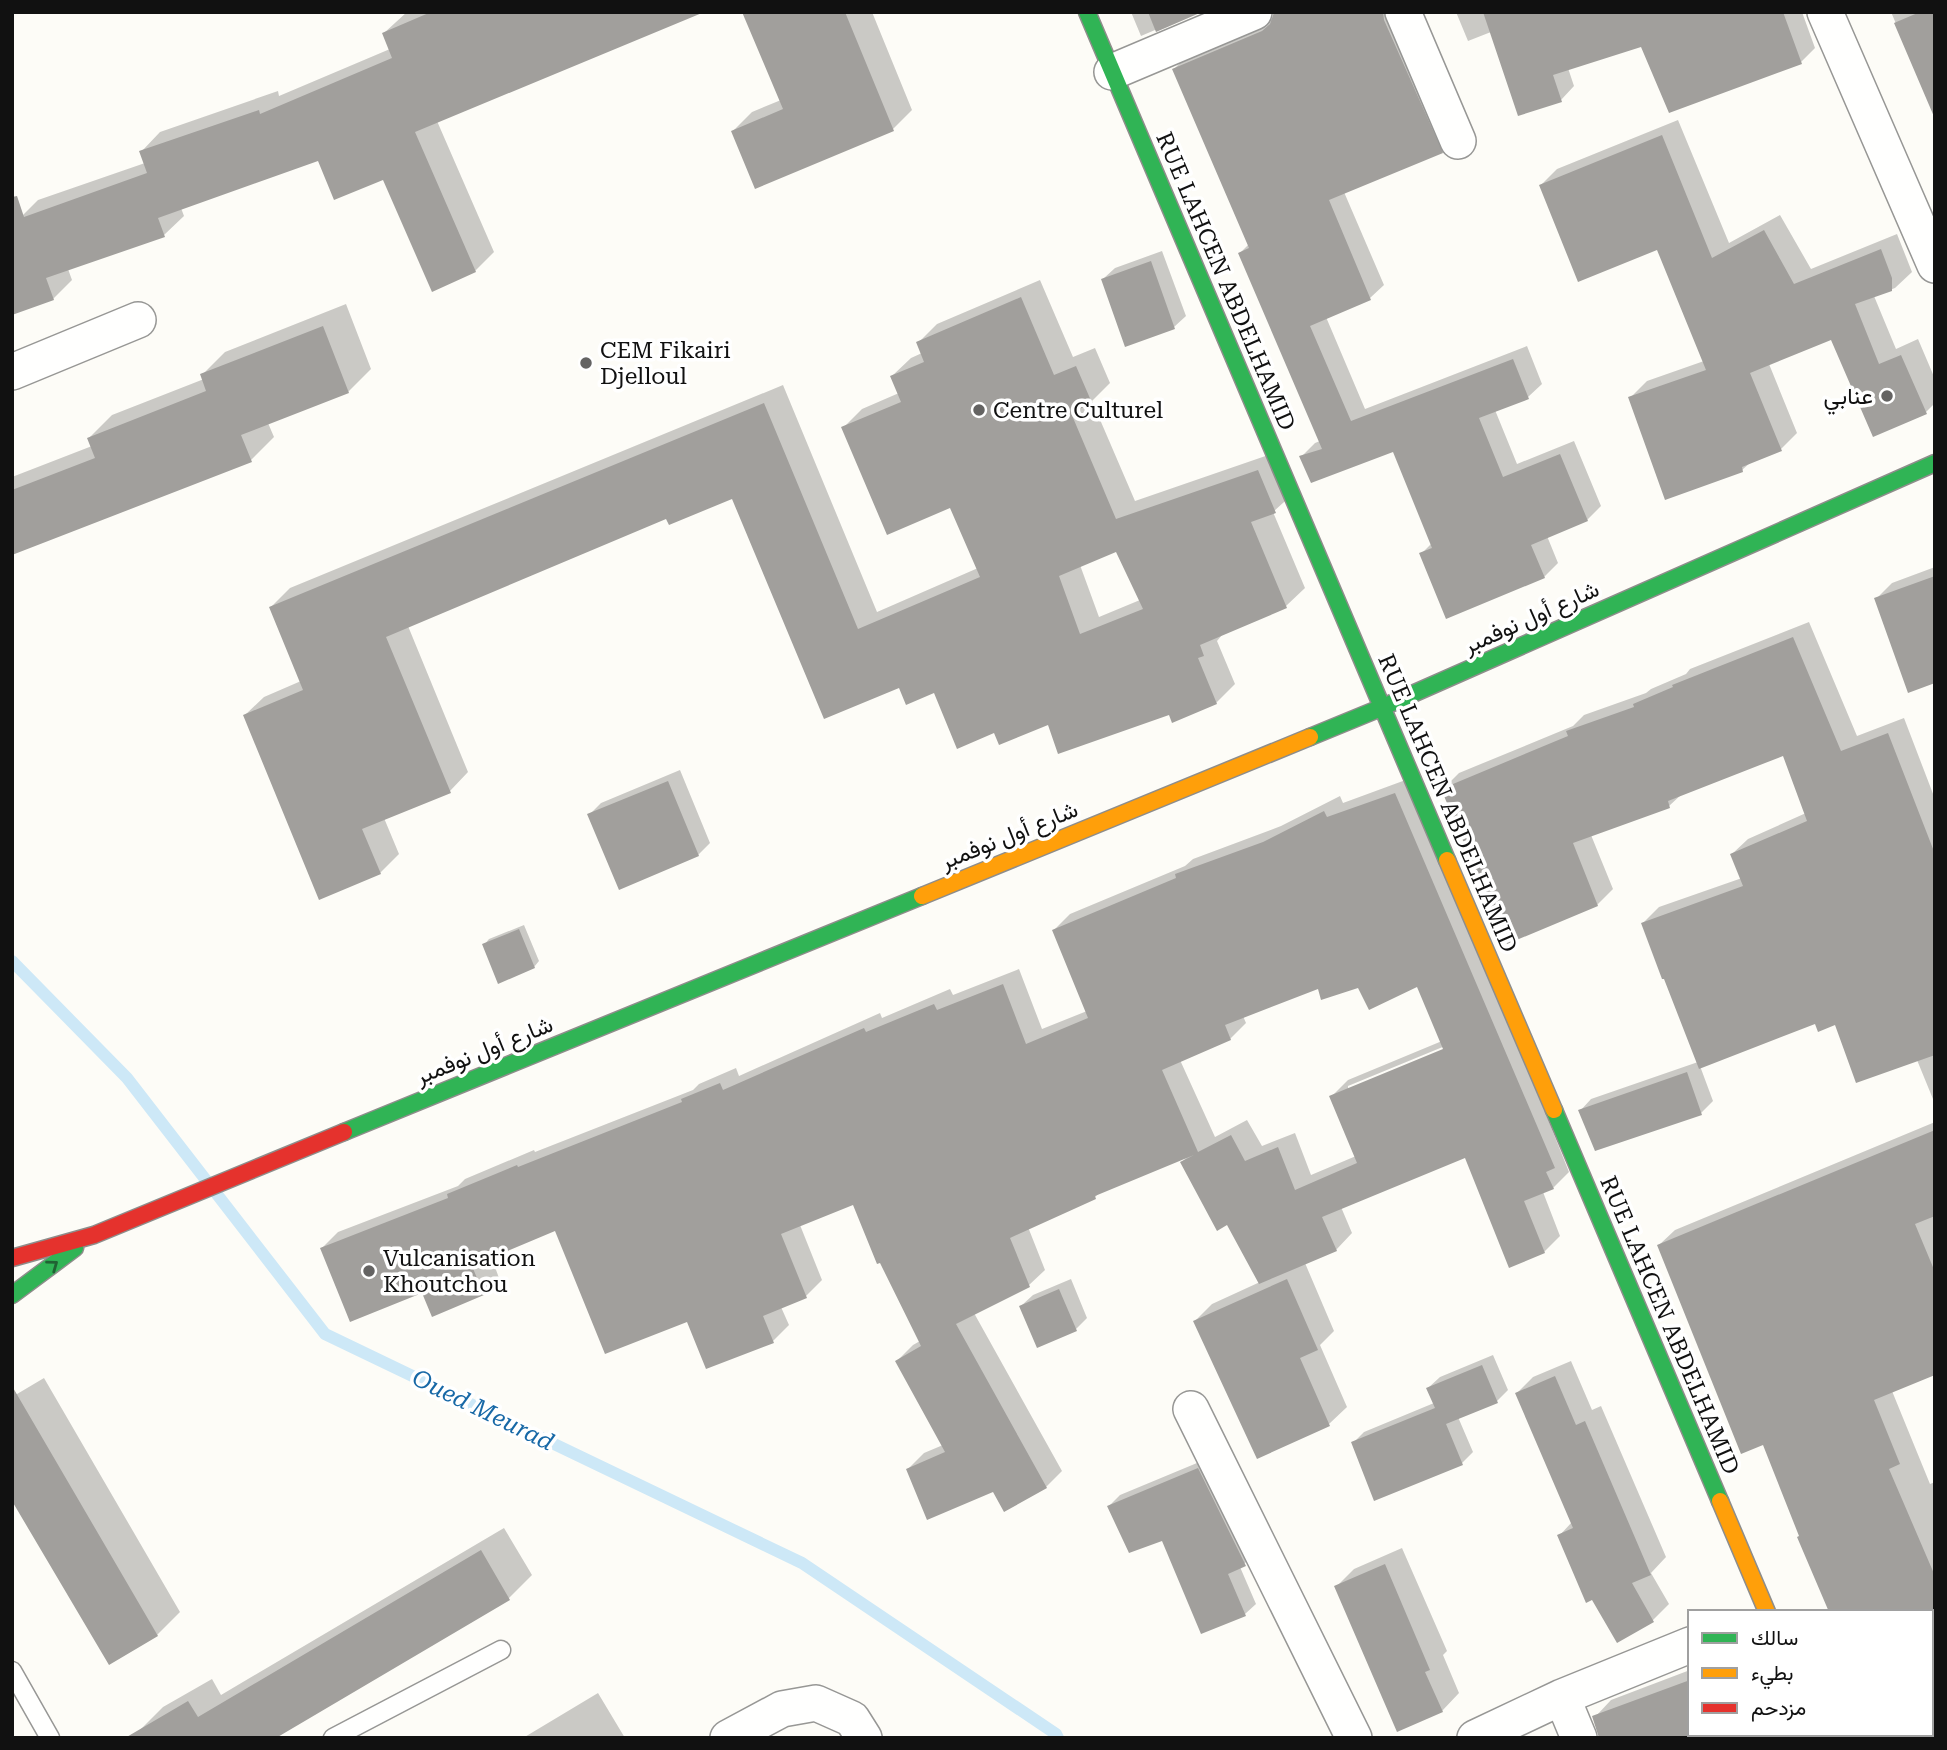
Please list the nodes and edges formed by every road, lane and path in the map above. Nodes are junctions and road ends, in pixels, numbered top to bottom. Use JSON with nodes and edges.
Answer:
{"nodes":[{"id":1,"x":1087,"y":12,"type":"edge"},
{"id":2,"x":1254,"y":12,"type":"edge"},
{"id":3,"x":1403,"y":12,"type":"edge"},
{"id":4,"x":1825,"y":12,"type":"edge"},
{"id":5,"x":1112,"y":72,"type":"junction"},
{"id":6,"x":1458,"y":141,"type":"dead end"},
{"id":7,"x":1935,"y":265,"type":"edge"},
{"id":8,"x":138,"y":320,"type":"dead end"},
{"id":9,"x":12,"y":372,"type":"edge"},
{"id":10,"x":1935,"y":463,"type":"edge"},
{"id":11,"x":1383,"y":707,"type":"junction"},
{"id":12,"x":94,"y":1235,"type":"junction"},
{"id":13,"x":12,"y":1258,"type":"edge"},
{"id":14,"x":12,"y":1295,"type":"edge"},
{"id":15,"x":1191,"y":1409,"type":"dead end"},
{"id":16,"x":1766,"y":1610,"type":"edge"},
{"id":17,"x":1688,"y":1646,"type":"edge"},
{"id":18,"x":500,"y":1650,"type":"dead end"},
{"id":19,"x":12,"y":1671,"type":"edge"},
{"id":20,"x":1562,"y":1698,"type":"junction"},
{"id":21,"x":20,"y":1702,"type":"edge"},
{"id":22,"x":50,"y":1738,"type":"edge"},
{"id":23,"x":332,"y":1738,"type":"edge"},
{"id":24,"x":728,"y":1738,"type":"edge"},
{"id":25,"x":863,"y":1738,"type":"edge"},
{"id":26,"x":1354,"y":1738,"type":"edge"},
{"id":27,"x":1475,"y":1738,"type":"edge"},
{"id":28,"x":1579,"y":1738,"type":"edge"}],
"edges":[{"from":1,"to":5,"type":"main road","name":"RUE LAHCEN ABDELHAMID"},
{"from":2,"to":5,"type":"street"},
{"from":3,"to":6,"type":"street"},
{"from":4,"to":7,"type":"street"},
{"from":5,"to":11,"type":"main road","name":"RUE LAHCEN ABDELHAMID"},
{"from":8,"to":9,"type":"street"},
{"from":10,"to":11,"type":"main road","name":"شارع أول نوفمبر"},
{"from":11,"to":12,"type":"main road","name":"شارع أول نوفمبر"},
{"from":11,"to":16,"type":"main road","name":"RUE LAHCEN ABDELHAMID"},
{"from":12,"to":13,"type":"main road"},
{"from":14,"to":12,"type":"main road","one_way":true},
{"from":15,"to":26,"type":"street"},
{"from":17,"to":20,"type":"street"},
{"from":18,"to":23,"type":"lane"},
{"from":19,"to":21,"type":"lane"},
{"from":20,"to":27,"type":"street"},
{"from":20,"to":28,"type":"street"},
{"from":21,"to":22,"type":"lane"},
{"from":24,"to":25,"type":"street"}]}
